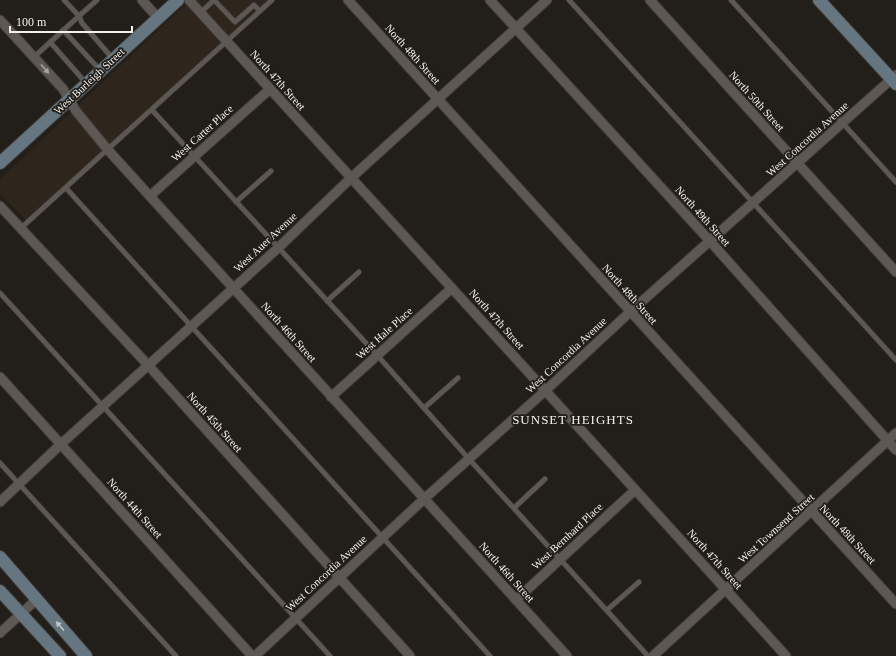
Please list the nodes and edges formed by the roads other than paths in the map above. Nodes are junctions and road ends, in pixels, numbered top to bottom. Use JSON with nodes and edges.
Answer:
{"nodes":[{"id":1,"x":64,"y":0,"type":"edge"},
{"id":2,"x":97,"y":0,"type":"edge"},
{"id":3,"x":142,"y":0,"type":"edge"},
{"id":4,"x":178,"y":0,"type":"edge"},
{"id":5,"x":189,"y":0,"type":"edge"},
{"id":6,"x":214,"y":0,"type":"edge"},
{"id":7,"x":272,"y":0,"type":"edge"},
{"id":8,"x":348,"y":0,"type":"edge"},
{"id":9,"x":490,"y":0,"type":"edge"},
{"id":10,"x":547,"y":0,"type":"edge"},
{"id":11,"x":569,"y":0,"type":"edge"},
{"id":12,"x":650,"y":0,"type":"edge"},
{"id":13,"x":731,"y":0,"type":"edge"},
{"id":14,"x":819,"y":0,"type":"edge"},
{"id":15,"x":260,"y":11,"type":"junction"},
{"id":16,"x":200,"y":13,"type":"junction"},
{"id":17,"x":78,"y":16,"type":"junction"},
{"id":18,"x":158,"y":18,"type":"junction"},
{"id":19,"x":0,"y":20,"type":"edge"},
{"id":20,"x":235,"y":22,"type":"junction"},
{"id":21,"x":241,"y":29,"type":"junction"},
{"id":22,"x":516,"y":29,"type":"junction"},
{"id":23,"x":64,"y":30,"type":"junction"},
{"id":24,"x":227,"y":41,"type":"junction"},
{"id":25,"x":50,"y":42,"type":"junction"},
{"id":26,"x":34,"y":57,"type":"junction"},
{"id":27,"x":113,"y":59,"type":"junction"},
{"id":28,"x":100,"y":70,"type":"junction"},
{"id":29,"x":895,"y":79,"type":"edge"},
{"id":30,"x":86,"y":83,"type":"junction"},
{"id":31,"x":270,"y":88,"type":"junction"},
{"id":32,"x":68,"y":100,"type":"junction"},
{"id":33,"x":439,"y":100,"type":"junction"},
{"id":34,"x":152,"y":110,"type":"junction"},
{"id":35,"x":842,"y":123,"type":"junction"},
{"id":36,"x":108,"y":150,"type":"junction"},
{"id":37,"x":194,"y":156,"type":"junction"},
{"id":38,"x":0,"y":163,"type":"edge"},
{"id":39,"x":797,"y":164,"type":"junction"},
{"id":40,"x":271,"y":171,"type":"dead end"},
{"id":41,"x":351,"y":178,"type":"junction"},
{"id":42,"x":896,"y":182,"type":"edge"},
{"id":43,"x":66,"y":188,"type":"junction"},
{"id":44,"x":150,"y":196,"type":"junction"},
{"id":45,"x":236,"y":202,"type":"junction"},
{"id":46,"x":753,"y":202,"type":"junction"},
{"id":47,"x":0,"y":206,"type":"edge"},
{"id":48,"x":21,"y":228,"type":"junction"},
{"id":49,"x":709,"y":240,"type":"junction"},
{"id":50,"x":278,"y":248,"type":"junction"},
{"id":51,"x":359,"y":272,"type":"dead end"},
{"id":52,"x":896,"y":272,"type":"edge"},
{"id":53,"x":233,"y":288,"type":"junction"},
{"id":54,"x":452,"y":288,"type":"junction"},
{"id":55,"x":0,"y":293,"type":"edge"},
{"id":56,"x":327,"y":301,"type":"junction"},
{"id":57,"x":630,"y":312,"type":"junction"},
{"id":58,"x":191,"y":326,"type":"junction"},
{"id":59,"x":377,"y":356,"type":"junction"},
{"id":60,"x":896,"y":360,"type":"edge"},
{"id":61,"x":148,"y":365,"type":"junction"},
{"id":62,"x":0,"y":377,"type":"edge"},
{"id":63,"x":458,"y":378,"type":"dead end"},
{"id":64,"x":546,"y":390,"type":"junction"},
{"id":65,"x":331,"y":397,"type":"junction"},
{"id":66,"x":103,"y":406,"type":"junction"},
{"id":67,"x":424,"y":408,"type":"junction"},
{"id":68,"x":896,"y":433,"type":"edge"},
{"id":69,"x":888,"y":441,"type":"junction"},
{"id":70,"x":61,"y":444,"type":"junction"},
{"id":71,"x":896,"y":450,"type":"edge"},
{"id":72,"x":469,"y":459,"type":"junction"},
{"id":73,"x":0,"y":463,"type":"edge"},
{"id":74,"x":545,"y":479,"type":"dead end"},
{"id":75,"x":19,"y":484,"type":"junction"},
{"id":76,"x":635,"y":490,"type":"junction"},
{"id":77,"x":424,"y":499,"type":"junction"},
{"id":78,"x":0,"y":502,"type":"edge"},
{"id":79,"x":514,"y":508,"type":"junction"},
{"id":80,"x":811,"y":512,"type":"junction"},
{"id":81,"x":383,"y":537,"type":"junction"},
{"id":82,"x":0,"y":557,"type":"edge"},
{"id":83,"x":561,"y":559,"type":"junction"},
{"id":84,"x":339,"y":578,"type":"junction"},
{"id":85,"x":639,"y":582,"type":"dead end"},
{"id":86,"x":726,"y":589,"type":"junction"},
{"id":87,"x":0,"y":591,"type":"edge"},
{"id":88,"x":37,"y":599,"type":"junction"},
{"id":89,"x":516,"y":600,"type":"junction"},
{"id":90,"x":896,"y":604,"type":"edge"},
{"id":91,"x":607,"y":610,"type":"junction"},
{"id":92,"x":21,"y":614,"type":"junction"},
{"id":93,"x":295,"y":618,"type":"junction"},
{"id":94,"x":0,"y":633,"type":"edge"},
{"id":95,"x":60,"y":656,"type":"edge"},
{"id":96,"x":86,"y":656,"type":"edge"},
{"id":97,"x":176,"y":656,"type":"edge"},
{"id":98,"x":254,"y":656,"type":"edge"},
{"id":99,"x":330,"y":656,"type":"edge"},
{"id":100,"x":410,"y":656,"type":"edge"},
{"id":101,"x":490,"y":656,"type":"edge"},
{"id":102,"x":567,"y":656,"type":"edge"},
{"id":103,"x":648,"y":656,"type":"edge"},
{"id":104,"x":653,"y":656,"type":"edge"},
{"id":105,"x":786,"y":656,"type":"edge"}],
"edges":[{"from":1,"to":17,"type":"lane"},
{"from":2,"to":17,"type":"lane"},
{"from":3,"to":18,"type":"street"},
{"from":4,"to":18,"type":"main road","name":"West Burleigh Street"},
{"from":5,"to":16,"type":"street","name":"North 47th Street"},
{"from":6,"to":16,"type":"lane"},
{"from":6,"to":20,"type":"lane"},
{"from":7,"to":15,"type":"lane"},
{"from":8,"to":33,"type":"street","name":"North 48th Street"},
{"from":9,"to":22,"type":"street","name":"North 49th Street"},
{"from":10,"to":22,"type":"street","name":"West Auer Avenue"},
{"from":11,"to":46,"type":"lane"},
{"from":12,"to":39,"type":"street","name":"North 50th Street"},
{"from":13,"to":35,"type":"lane"},
{"from":14,"to":29,"type":"main road"},
{"from":15,"to":20,"type":"lane"},
{"from":15,"to":21,"type":"lane"},
{"from":16,"to":24,"type":"street","name":"North 47th Street"},
{"from":17,"to":23,"type":"lane"},
{"from":17,"to":27,"type":"lane"},
{"from":18,"to":27,"type":"main road","name":"West Burleigh Street"},
{"from":19,"to":26,"type":"street","name":"North 46th Street"},
{"from":20,"to":21,"type":"lane"},
{"from":21,"to":24,"type":"lane"},
{"from":22,"to":33,"type":"street","name":"West Auer Avenue"},
{"from":22,"to":49,"type":"street","name":"North 49th Street"},
{"from":23,"to":25,"type":"lane"},
{"from":23,"to":28,"type":"lane"},
{"from":24,"to":31,"type":"street","name":"North 47th Street"},
{"from":24,"to":34,"type":"lane"},
{"from":25,"to":26,"type":"lane"},
{"from":25,"to":30,"type":"lane"},
{"from":26,"to":32,"type":"street","name":"North 46th Street","one_way":true},
{"from":27,"to":28,"type":"main road","name":"West Burleigh Street"},
{"from":28,"to":30,"type":"main road","name":"West Burleigh Street"},
{"from":29,"to":35,"type":"street","name":"West Concordia Avenue"},
{"from":30,"to":32,"type":"main road","name":"West Burleigh Street"},
{"from":31,"to":37,"type":"street","name":"West Carter Place"},
{"from":31,"to":41,"type":"street","name":"North 47th Street"},
{"from":32,"to":36,"type":"street","name":"North 46th Street"},
{"from":32,"to":38,"type":"main road","name":"West Burleigh Street"},
{"from":33,"to":41,"type":"street","name":"West Auer Avenue"},
{"from":33,"to":57,"type":"street","name":"North 48th Street"},
{"from":34,"to":36,"type":"lane"},
{"from":34,"to":37,"type":"lane"},
{"from":35,"to":39,"type":"street","name":"West Concordia Avenue"},
{"from":35,"to":42,"type":"lane"},
{"from":36,"to":43,"type":"lane"},
{"from":36,"to":44,"type":"street","name":"North 46th Street"},
{"from":37,"to":44,"type":"street","name":"West Carter Place"},
{"from":37,"to":45,"type":"lane"},
{"from":39,"to":46,"type":"street","name":"West Concordia Avenue"},
{"from":39,"to":52,"type":"street","name":"North 50th Street"},
{"from":40,"to":45,"type":"lane"},
{"from":41,"to":50,"type":"street","name":"West Auer Avenue"},
{"from":41,"to":54,"type":"street","name":"North 47th Street"},
{"from":43,"to":48,"type":"lane"},
{"from":43,"to":58,"type":"lane"},
{"from":44,"to":53,"type":"street","name":"North 46th Street"},
{"from":45,"to":50,"type":"lane"},
{"from":46,"to":49,"type":"street","name":"West Concordia Avenue"},
{"from":46,"to":60,"type":"lane"},
{"from":47,"to":48,"type":"street","name":"North 45th Street"},
{"from":48,"to":61,"type":"street","name":"North 45th Street"},
{"from":49,"to":57,"type":"street","name":"West Concordia Avenue"},
{"from":49,"to":69,"type":"street","name":"North 49th Street"},
{"from":50,"to":53,"type":"street","name":"West Auer Avenue"},
{"from":50,"to":56,"type":"lane"},
{"from":51,"to":56,"type":"lane"},
{"from":53,"to":58,"type":"street","name":"West Auer Avenue"},
{"from":53,"to":65,"type":"street","name":"North 46th Street"},
{"from":54,"to":59,"type":"street","name":"West Hale Place"},
{"from":54,"to":64,"type":"street","name":"North 47th Street"},
{"from":55,"to":66,"type":"lane"},
{"from":56,"to":59,"type":"lane"},
{"from":57,"to":64,"type":"street","name":"West Concordia Avenue"},
{"from":57,"to":80,"type":"street","name":"North 48th Street"},
{"from":58,"to":61,"type":"street","name":"West Auer Avenue"},
{"from":58,"to":81,"type":"lane"},
{"from":59,"to":65,"type":"street","name":"West Hale Place"},
{"from":59,"to":67,"type":"lane"},
{"from":61,"to":66,"type":"street","name":"West Auer Avenue"},
{"from":61,"to":84,"type":"street","name":"North 45th Street"},
{"from":62,"to":70,"type":"street","name":"North 44th Street"},
{"from":63,"to":67,"type":"lane"},
{"from":64,"to":72,"type":"street","name":"West Concordia Avenue"},
{"from":64,"to":76,"type":"street","name":"North 47th Street"},
{"from":65,"to":77,"type":"street","name":"North 46th Street"},
{"from":66,"to":70,"type":"street","name":"West Auer Avenue"},
{"from":66,"to":93,"type":"lane"},
{"from":67,"to":72,"type":"lane"},
{"from":68,"to":69,"type":"street","name":"West Townsend Street"},
{"from":69,"to":71,"type":"street","name":"North 49th Street"},
{"from":69,"to":80,"type":"street","name":"West Townsend Street"},
{"from":70,"to":75,"type":"street","name":"West Auer Avenue"},
{"from":70,"to":98,"type":"street","name":"North 44th Street"},
{"from":72,"to":77,"type":"street","name":"West Concordia Avenue"},
{"from":72,"to":79,"type":"lane"},
{"from":73,"to":75,"type":"lane"},
{"from":74,"to":79,"type":"lane"},
{"from":75,"to":78,"type":"street","name":"West Auer Avenue"},
{"from":75,"to":97,"type":"lane"},
{"from":76,"to":83,"type":"street","name":"West Bernhard Place"},
{"from":76,"to":86,"type":"street","name":"North 47th Street"},
{"from":77,"to":81,"type":"street","name":"West Concordia Avenue"},
{"from":77,"to":89,"type":"street","name":"North 46th Street"},
{"from":79,"to":83,"type":"lane"},
{"from":80,"to":86,"type":"street","name":"West Townsend Street"},
{"from":80,"to":90,"type":"street","name":"North 48th Street"},
{"from":81,"to":84,"type":"street","name":"West Concordia Avenue"},
{"from":81,"to":101,"type":"lane"},
{"from":82,"to":88,"type":"main road"},
{"from":83,"to":89,"type":"street","name":"West Bernhard Place"},
{"from":83,"to":91,"type":"lane"},
{"from":84,"to":93,"type":"street","name":"West Concordia Avenue"},
{"from":84,"to":100,"type":"street","name":"North 45th Street"},
{"from":85,"to":91,"type":"lane"},
{"from":86,"to":104,"type":"street","name":"West Townsend Street"},
{"from":86,"to":105,"type":"street","name":"North 47th Street"},
{"from":87,"to":92,"type":"main road"},
{"from":88,"to":92,"type":"street"},
{"from":96,"to":88,"type":"main road","one_way":true},
{"from":89,"to":102,"type":"street","name":"North 46th Street"},
{"from":91,"to":103,"type":"lane"},
{"from":92,"to":94,"type":"street"},
{"from":92,"to":95,"type":"main road"},
{"from":93,"to":98,"type":"street","name":"West Concordia Avenue"},
{"from":93,"to":99,"type":"lane"}]}
